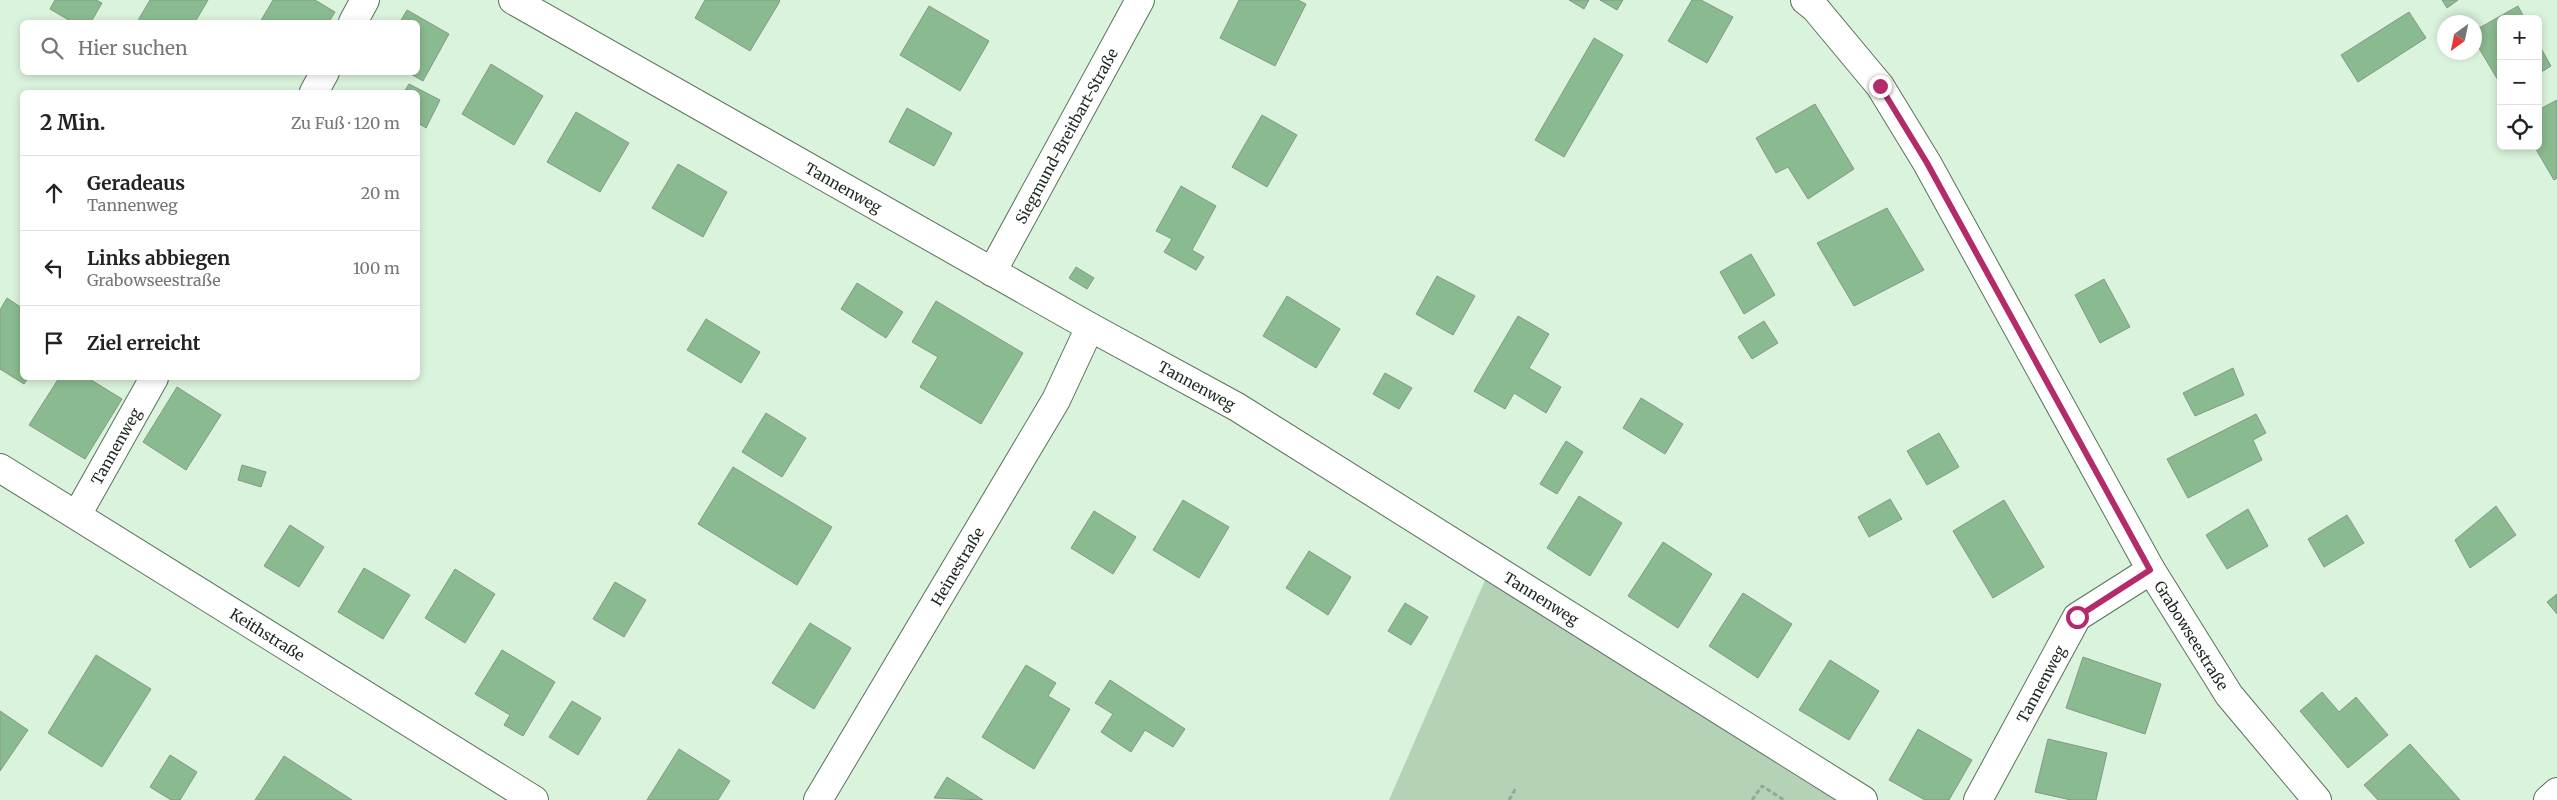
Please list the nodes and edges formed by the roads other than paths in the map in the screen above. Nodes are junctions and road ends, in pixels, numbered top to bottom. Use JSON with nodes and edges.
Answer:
{"nodes":[{"id":1,"x":365,"y":0,"type":"edge"},
{"id":2,"x":513,"y":0,"type":"edge"},
{"id":3,"x":1140,"y":0,"type":"edge"},
{"id":4,"x":1805,"y":0,"type":"edge"},
{"id":5,"x":354,"y":20,"type":"edge"},
{"id":6,"x":323,"y":75,"type":"edge"},
{"id":7,"x":315,"y":90,"type":"edge"},
{"id":8,"x":992,"y":272,"type":"junction"},
{"id":9,"x":1090,"y":327,"type":"junction"},
{"id":10,"x":153,"y":380,"type":"edge"},
{"id":11,"x":0,"y":468,"type":"edge"},
{"id":12,"x":77,"y":516,"type":"junction"},
{"id":13,"x":2150,"y":570,"type":"junction"},
{"id":14,"x":2557,"y":792,"type":"edge"},
{"id":15,"x":534,"y":800,"type":"edge"},
{"id":16,"x":818,"y":800,"type":"edge"},
{"id":17,"x":1863,"y":800,"type":"edge"},
{"id":18,"x":1978,"y":800,"type":"edge"},
{"id":19,"x":2317,"y":800,"type":"edge"},
{"id":20,"x":2548,"y":800,"type":"edge"}],
"edges":[{"from":1,"to":5,"type":"street"},
{"from":2,"to":8,"type":"street","name":"Tannenweg"},
{"from":3,"to":8,"type":"street","name":"Siegmund-Breitbart-Straße"},
{"from":4,"to":13,"type":"street","name":"Grabowseestraße"},
{"from":6,"to":7,"type":"street"},
{"from":8,"to":9,"type":"street","name":"Tannenweg"},
{"from":9,"to":16,"type":"street","name":"Heinestraße"},
{"from":9,"to":17,"type":"street","name":"Tannenweg"},
{"from":10,"to":12,"type":"street","name":"Tannenweg"},
{"from":11,"to":12,"type":"street","name":"Keithstraße"},
{"from":12,"to":15,"type":"street","name":"Keithstraße"},
{"from":13,"to":18,"type":"street","name":"Tannenweg"},
{"from":13,"to":19,"type":"street","name":"Grabowseestraße"},
{"from":14,"to":20,"type":"street"}]}
